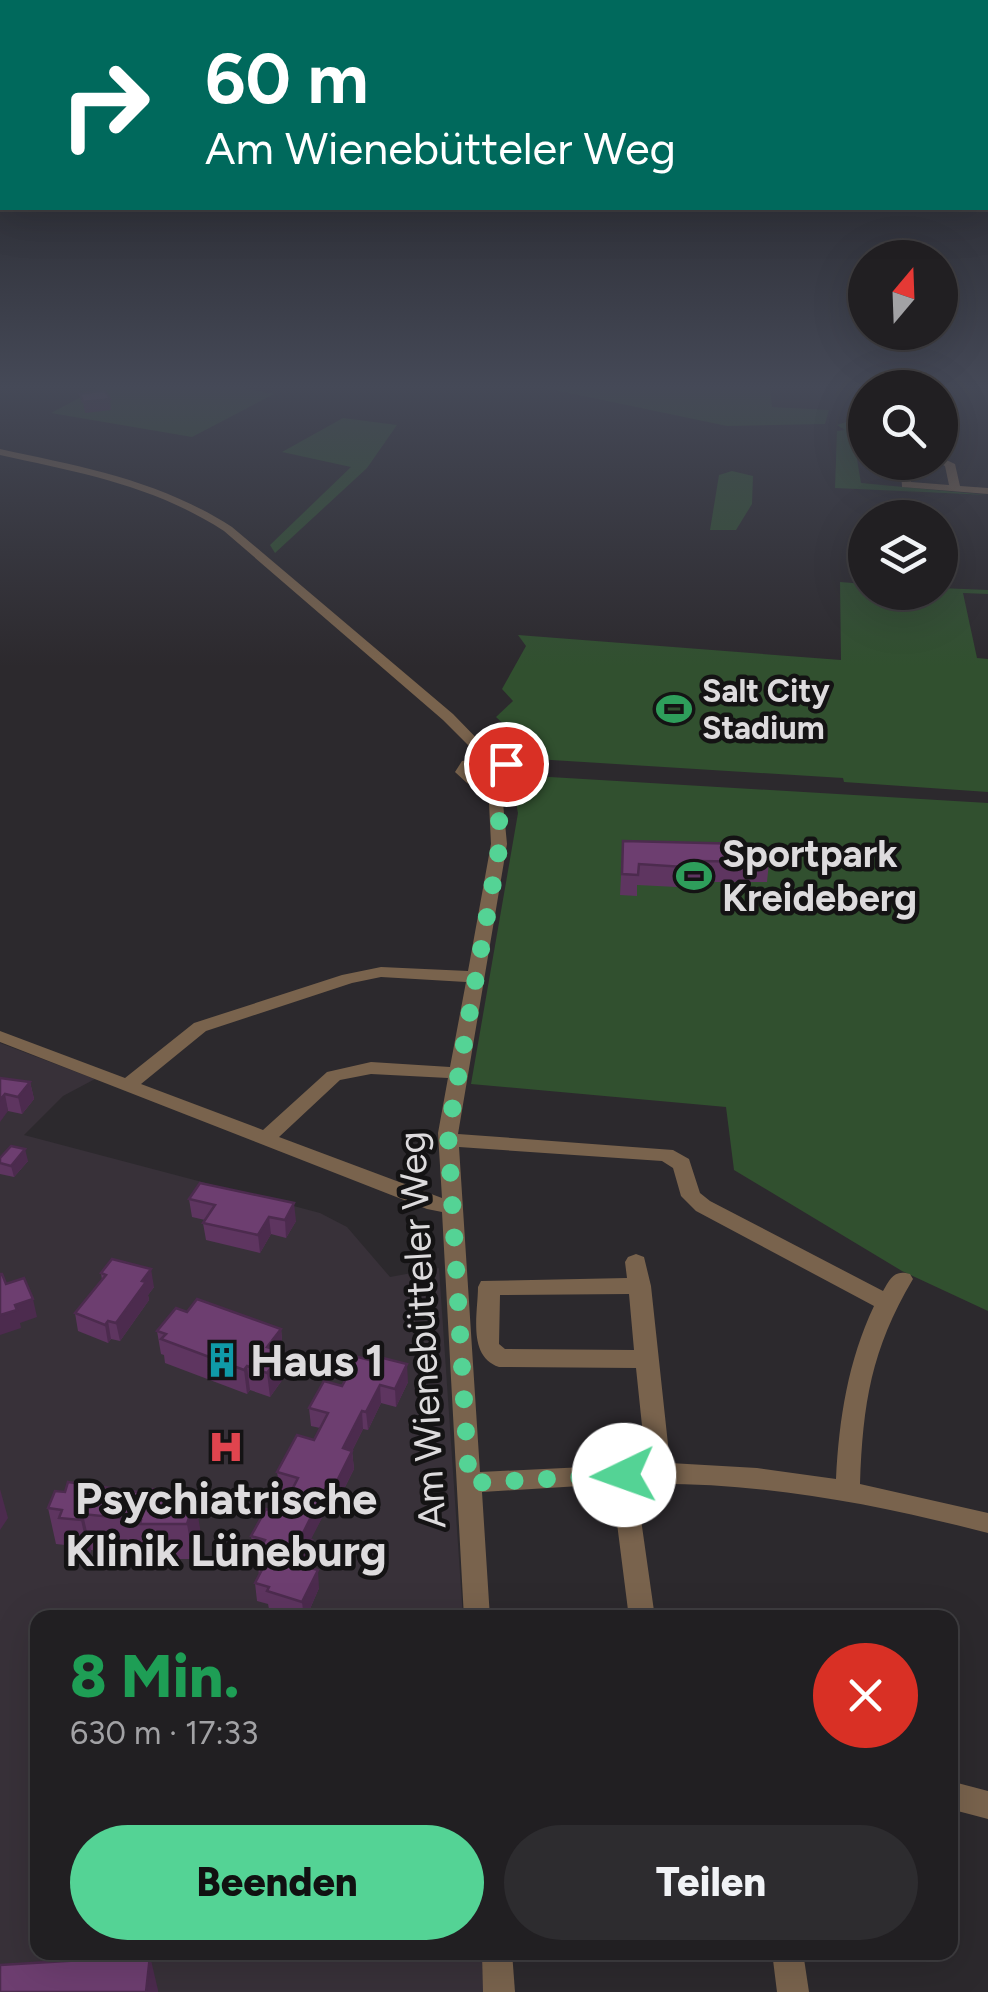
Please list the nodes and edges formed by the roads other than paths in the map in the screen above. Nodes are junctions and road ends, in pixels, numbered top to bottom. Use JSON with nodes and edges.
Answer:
{"nodes":[{"id":1,"x":127,"y":481,"type":"edge"},
{"id":2,"x":906,"y":481,"type":"edge"},
{"id":3,"x":953,"y":481,"type":"edge"},
{"id":4,"x":954,"y":489,"type":"junction"},
{"id":5,"x":988,"y":491,"type":"edge"},
{"id":6,"x":471,"y":742,"type":"junction"},
{"id":7,"x":492,"y":760,"type":"junction"},
{"id":8,"x":474,"y":761,"type":"junction"},
{"id":9,"x":501,"y":781,"type":"junction"},
{"id":10,"x":483,"y":783,"type":"junction"},
{"id":11,"x":496,"y":804,"type":"junction"},
{"id":12,"x":475,"y":977,"type":"junction"},
{"id":13,"x":0,"y":1036,"type":"edge"},
{"id":14,"x":457,"y":1073,"type":"junction"},
{"id":15,"x":128,"y":1085,"type":"junction"},
{"id":16,"x":265,"y":1139,"type":"junction"},
{"id":17,"x":448,"y":1140,"type":"junction"},
{"id":18,"x":452,"y":1207,"type":"junction"},
{"id":19,"x":902,"y":1279,"type":"dead end"},
{"id":20,"x":884,"y":1302,"type":"junction"},
{"id":21,"x":647,"y":1359,"type":"junction"},
{"id":22,"x":659,"y":1474,"type":"junction"},
{"id":23,"x":624,"y":1475,"type":"junction"},
{"id":24,"x":469,"y":1483,"type":"junction"},
{"id":25,"x":848,"y":1491,"type":"junction"},
{"id":26,"x":988,"y":1523,"type":"edge"},
{"id":27,"x":477,"y":1610,"type":"edge"},
{"id":28,"x":641,"y":1610,"type":"edge"},
{"id":29,"x":958,"y":1797,"type":"edge"},
{"id":30,"x":988,"y":1806,"type":"edge"},
{"id":31,"x":497,"y":1960,"type":"edge"},
{"id":32,"x":788,"y":1960,"type":"edge"},
{"id":33,"x":499,"y":1992,"type":"edge"},
{"id":34,"x":793,"y":1992,"type":"edge"}],
"edges":[{"from":1,"to":6,"type":"street"},
{"from":2,"to":4,"type":"street"},
{"from":3,"to":4,"type":"street"},
{"from":4,"to":5,"type":"street"},
{"from":6,"to":7,"type":"street"},
{"from":6,"to":8,"type":"street","name":"Am Wienebütteler Weg"},
{"from":7,"to":8,"type":"street"},
{"from":7,"to":9,"type":"street"},
{"from":8,"to":10,"type":"street","name":"Am Wienebütteler Weg"},
{"from":9,"to":10,"type":"street"},
{"from":9,"to":11,"type":"street","name":"Am Wienebütteler Weg"},
{"from":10,"to":11,"type":"street","name":"Am Wienebütteler Weg"},
{"from":11,"to":12,"type":"street","name":"Am Wienebütteler Weg"},
{"from":12,"to":14,"type":"street","name":"Am Wienebütteler Weg"},
{"from":12,"to":15,"type":"street"},
{"from":13,"to":15,"type":"street"},
{"from":14,"to":16,"type":"street"},
{"from":14,"to":17,"type":"street","name":"Am Wienebütteler Weg"},
{"from":15,"to":16,"type":"street"},
{"from":16,"to":18,"type":"street"},
{"from":17,"to":18,"type":"street","name":"Am Wienebütteler Weg"},
{"from":17,"to":20,"type":"street"},
{"from":18,"to":24,"type":"street","name":"Am Wienebütteler Weg"},
{"from":19,"to":20,"type":"street"},
{"from":20,"to":25,"type":"street"},
{"from":21,"to":21,"type":"street"},
{"from":21,"to":22,"type":"street"},
{"from":22,"to":23,"type":"street"},
{"from":22,"to":25,"type":"street"},
{"from":23,"to":24,"type":"street"},
{"from":23,"to":28,"type":"street"},
{"from":24,"to":27,"type":"street","name":"Am Wienebütteler Weg"},
{"from":25,"to":26,"type":"street"},
{"from":29,"to":30,"type":"street"},
{"from":31,"to":33,"type":"street"},
{"from":32,"to":34,"type":"street"}]}
